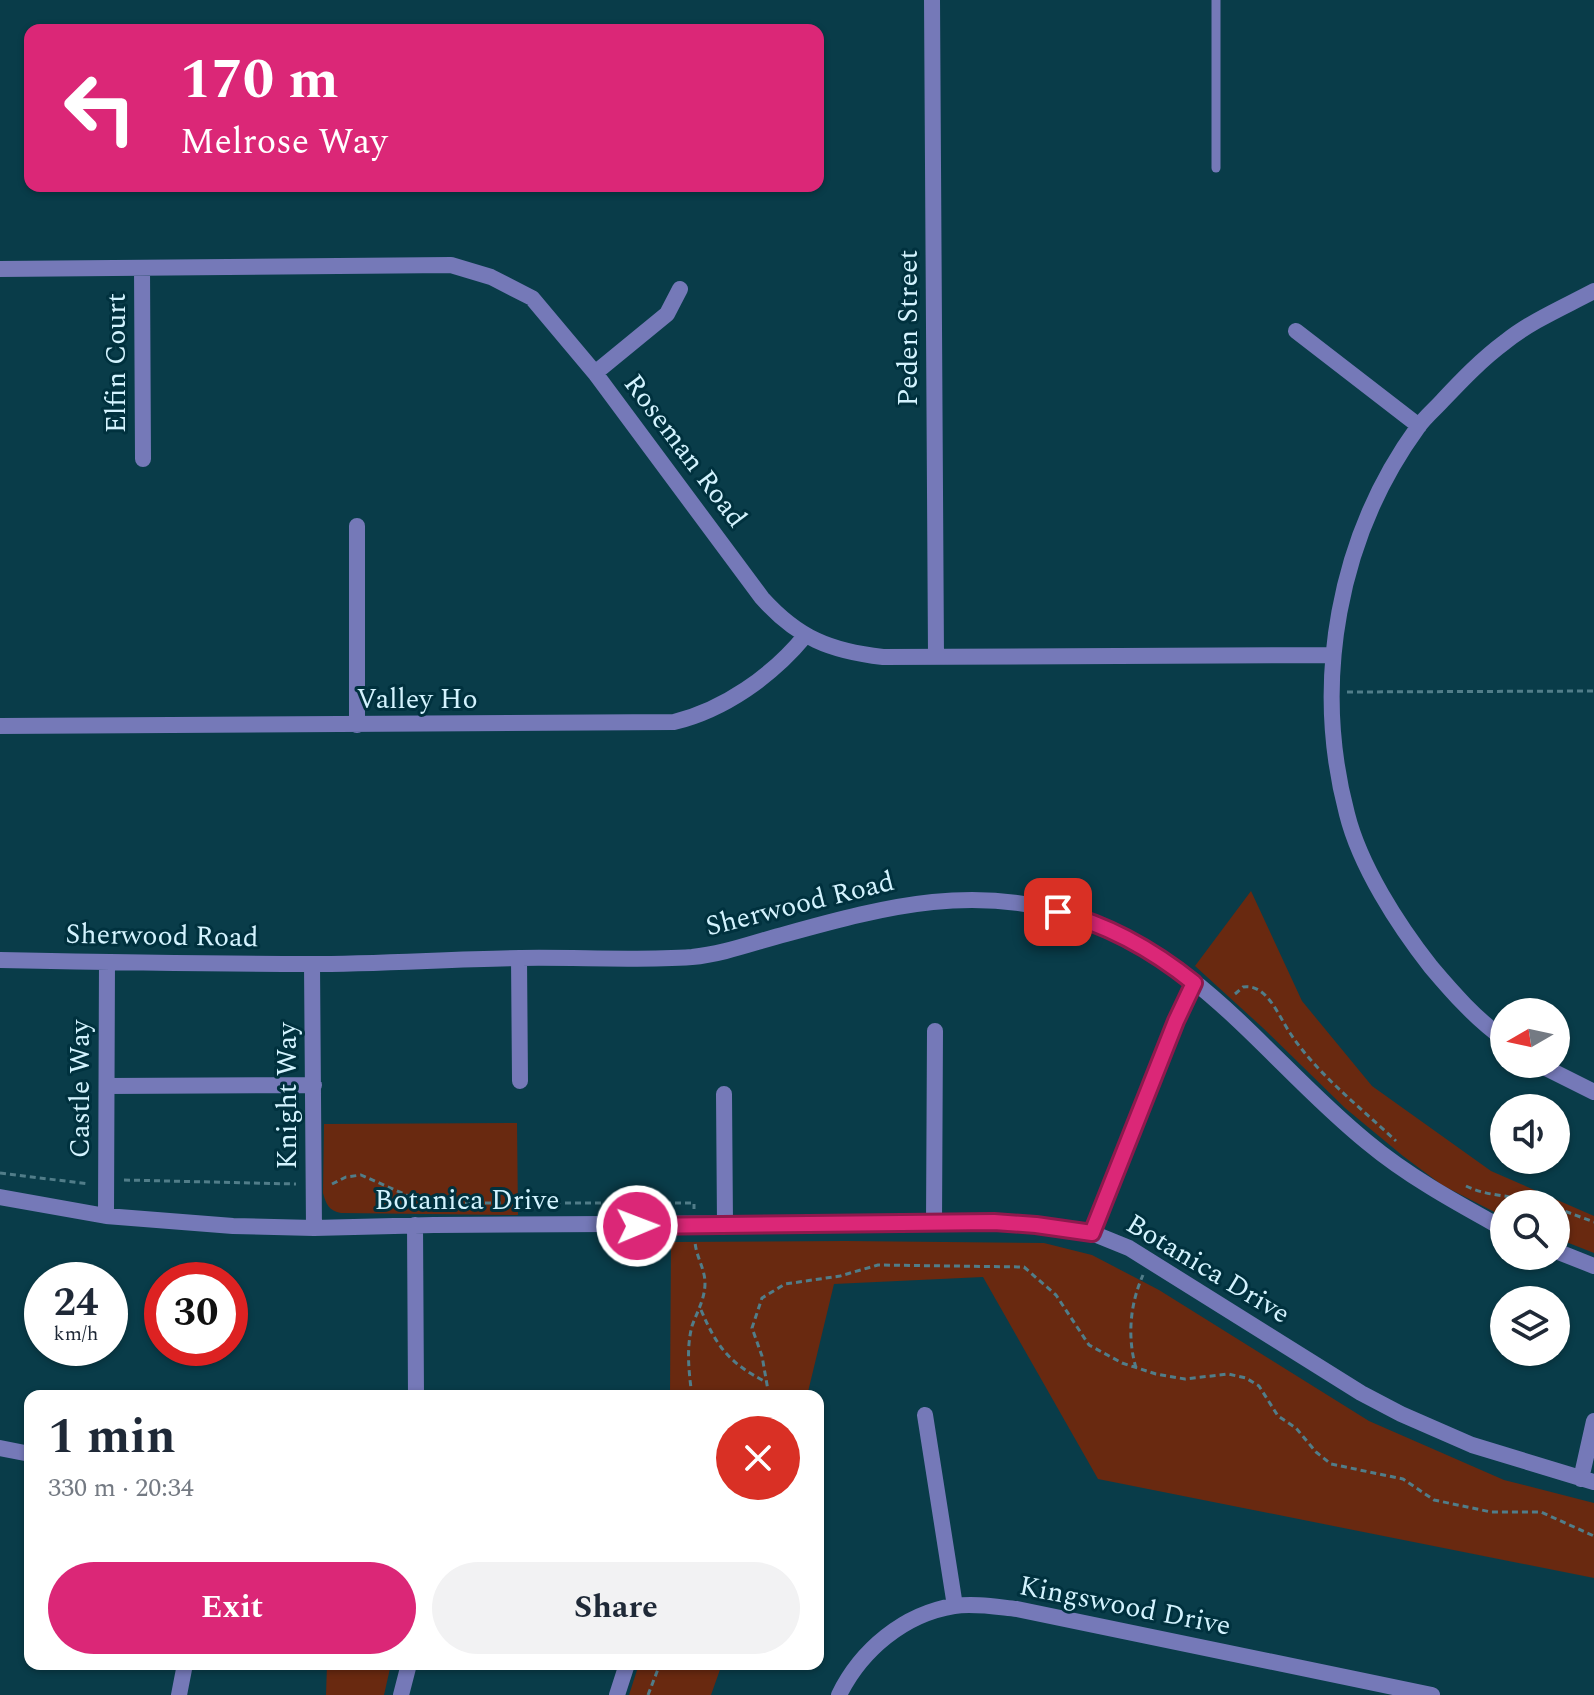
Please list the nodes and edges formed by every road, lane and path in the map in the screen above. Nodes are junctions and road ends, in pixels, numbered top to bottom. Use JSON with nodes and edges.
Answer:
{"nodes":[{"id":1,"x":932,"y":0,"type":"edge"},
{"id":2,"x":1216,"y":0,"type":"edge"},
{"id":3,"x":1216,"y":168,"type":"dead end"},
{"id":4,"x":142,"y":268,"type":"junction"},
{"id":5,"x":0,"y":269,"type":"edge"},
{"id":6,"x":680,"y":289,"type":"dead end"},
{"id":7,"x":1594,"y":291,"type":"edge"},
{"id":8,"x":1296,"y":331,"type":"dead end"},
{"id":9,"x":595,"y":373,"type":"junction"},
{"id":10,"x":1419,"y":426,"type":"junction"},
{"id":11,"x":143,"y":459,"type":"dead end"},
{"id":12,"x":357,"y":526,"type":"dead end"},
{"id":13,"x":805,"y":636,"type":"junction"},
{"id":14,"x":1333,"y":655,"type":"junction"},
{"id":15,"x":936,"y":656,"type":"junction"},
{"id":16,"x":1594,"y":691,"type":"edge"},
{"id":17,"x":1331,"y":692,"type":"junction"},
{"id":18,"x":357,"y":725,"type":"junction"},
{"id":19,"x":0,"y":726,"type":"edge"},
{"id":20,"x":519,"y":958,"type":"junction"},
{"id":21,"x":0,"y":960,"type":"edge"},
{"id":22,"x":107,"y":962,"type":"junction"},
{"id":23,"x":312,"y":964,"type":"junction"},
{"id":24,"x":1194,"y":983,"type":"junction"},
{"id":25,"x":1223,"y":1005,"type":"junction"},
{"id":26,"x":1490,"y":1027,"type":"edge"},
{"id":27,"x":935,"y":1031,"type":"dead end"},
{"id":28,"x":1566,"y":1078,"type":"edge"},
{"id":29,"x":520,"y":1081,"type":"dead end"},
{"id":30,"x":314,"y":1085,"type":"junction"},
{"id":31,"x":107,"y":1086,"type":"junction"},
{"id":32,"x":1594,"y":1092,"type":"edge"},
{"id":33,"x":724,"y":1094,"type":"dead end"},
{"id":34,"x":1401,"y":1146,"type":"dead end"},
{"id":35,"x":0,"y":1173,"type":"edge"},
{"id":36,"x":106,"y":1180,"type":"junction"},
{"id":37,"x":313,"y":1184,"type":"junction"},
{"id":38,"x":1464,"y":1185,"type":"dead end"},
{"id":39,"x":1490,"y":1194,"type":"edge"},
{"id":40,"x":0,"y":1197,"type":"edge"},
{"id":41,"x":435,"y":1203,"type":"junction"},
{"id":42,"x":1570,"y":1213,"type":"edge"},
{"id":43,"x":106,"y":1216,"type":"junction"},
{"id":44,"x":1490,"y":1221,"type":"edge"},
{"id":45,"x":1594,"y":1222,"type":"edge"},
{"id":46,"x":934,"y":1223,"type":"junction"},
{"id":47,"x":415,"y":1225,"type":"junction"},
{"id":48,"x":434,"y":1225,"type":"junction"},
{"id":49,"x":694,"y":1225,"type":"junction"},
{"id":50,"x":725,"y":1225,"type":"junction"},
{"id":51,"x":314,"y":1228,"type":"junction"},
{"id":52,"x":1092,"y":1233,"type":"junction"},
{"id":53,"x":1570,"y":1257,"type":"edge"},
{"id":54,"x":1151,"y":1260,"type":"junction"},
{"id":55,"x":1594,"y":1266,"type":"edge"},
{"id":56,"x":701,"y":1308,"type":"junction"},
{"id":57,"x":1136,"y":1368,"type":"junction"},
{"id":58,"x":766,"y":1382,"type":"junction"},
{"id":59,"x":416,"y":1390,"type":"edge"},
{"id":60,"x":691,"y":1390,"type":"edge"},
{"id":61,"x":768,"y":1390,"type":"edge"},
{"id":62,"x":925,"y":1415,"type":"dead end"},
{"id":63,"x":1594,"y":1421,"type":"edge"},
{"id":64,"x":0,"y":1448,"type":"edge"},
{"id":65,"x":24,"y":1453,"type":"edge"},
{"id":66,"x":1588,"y":1481,"type":"edge"},
{"id":67,"x":1594,"y":1536,"type":"edge"},
{"id":68,"x":955,"y":1606,"type":"junction"},
{"id":69,"x":184,"y":1670,"type":"edge"},
{"id":70,"x":407,"y":1670,"type":"edge"},
{"id":71,"x":625,"y":1670,"type":"edge"},
{"id":72,"x":658,"y":1670,"type":"edge"},
{"id":73,"x":179,"y":1695,"type":"edge"},
{"id":74,"x":401,"y":1695,"type":"edge"},
{"id":75,"x":617,"y":1695,"type":"edge"},
{"id":76,"x":648,"y":1695,"type":"edge"},
{"id":77,"x":839,"y":1695,"type":"edge"},
{"id":78,"x":1432,"y":1695,"type":"edge"}],
"edges":[{"from":1,"to":15,"type":"street","name":"Peden Street"},
{"from":2,"to":3,"type":"lane"},
{"from":4,"to":5,"type":"street","name":"Roseman Road"},
{"from":4,"to":9,"type":"street","name":"Roseman Road"},
{"from":4,"to":11,"type":"street","name":"Elfin Court"},
{"from":6,"to":9,"type":"street"},
{"from":7,"to":10,"type":"street"},
{"from":8,"to":10,"type":"street"},
{"from":9,"to":13,"type":"street","name":"Roseman Road"},
{"from":10,"to":14,"type":"street"},
{"from":12,"to":18,"type":"street"},
{"from":13,"to":15,"type":"street","name":"Roseman Road"},
{"from":13,"to":18,"type":"street","name":"Valley Ho"},
{"from":14,"to":15,"type":"street","name":"Roseman Road"},
{"from":14,"to":17,"type":"street"},
{"from":16,"to":17,"type":"path"},
{"from":17,"to":26,"type":"street"},
{"from":18,"to":19,"type":"street","name":"Valley Ho"},
{"from":20,"to":23,"type":"street","name":"Sherwood Road"},
{"from":20,"to":24,"type":"street","name":"Sherwood Road"},
{"from":20,"to":29,"type":"street"},
{"from":21,"to":22,"type":"street","name":"Sherwood Road"},
{"from":22,"to":23,"type":"street","name":"Sherwood Road"},
{"from":22,"to":31,"type":"street","name":"Castle Way"},
{"from":23,"to":30,"type":"street","name":"Knight Way"},
{"from":24,"to":25,"type":"street","name":"Sherwood Road"},
{"from":24,"to":52,"type":"street"},
{"from":25,"to":34,"type":"path"},
{"from":25,"to":44,"type":"street","name":"Sherwood Road"},
{"from":27,"to":46,"type":"street"},
{"from":28,"to":32,"type":"street"},
{"from":30,"to":31,"type":"street"},
{"from":30,"to":37,"type":"street","name":"Knight Way"},
{"from":31,"to":36,"type":"street","name":"Castle Way"},
{"from":33,"to":50,"type":"street"},
{"from":35,"to":36,"type":"path"},
{"from":36,"to":37,"type":"path"},
{"from":36,"to":43,"type":"street","name":"Castle Way"},
{"from":37,"to":41,"type":"path"},
{"from":37,"to":51,"type":"street","name":"Knight Way"},
{"from":38,"to":39,"type":"path"},
{"from":40,"to":43,"type":"street","name":"Botanica Drive"},
{"from":41,"to":48,"type":"path"},
{"from":41,"to":49,"type":"path"},
{"from":42,"to":45,"type":"path"},
{"from":43,"to":51,"type":"street","name":"Botanica Drive"},
{"from":46,"to":50,"type":"street","name":"Botanica Drive"},
{"from":46,"to":52,"type":"street","name":"Botanica Drive"},
{"from":47,"to":48,"type":"street","name":"Botanica Drive"},
{"from":47,"to":51,"type":"street","name":"Botanica Drive"},
{"from":47,"to":59,"type":"street"},
{"from":48,"to":49,"type":"street","name":"Botanica Drive"},
{"from":49,"to":50,"type":"street","name":"Botanica Drive"},
{"from":49,"to":56,"type":"path"},
{"from":52,"to":54,"type":"street","name":"Botanica Drive"},
{"from":53,"to":55,"type":"street"},
{"from":54,"to":57,"type":"path"},
{"from":54,"to":66,"type":"street","name":"Botanica Drive"},
{"from":56,"to":58,"type":"path"},
{"from":56,"to":60,"type":"path"},
{"from":57,"to":58,"type":"path"},
{"from":57,"to":67,"type":"path"},
{"from":58,"to":61,"type":"path"},
{"from":62,"to":68,"type":"street"},
{"from":63,"to":66,"type":"street"},
{"from":64,"to":65,"type":"street"},
{"from":68,"to":77,"type":"street","name":"Kingswood Drive"},
{"from":68,"to":78,"type":"street","name":"Kingswood Drive"},
{"from":69,"to":73,"type":"street"},
{"from":70,"to":74,"type":"street"},
{"from":71,"to":75,"type":"street"},
{"from":72,"to":76,"type":"path"}]}
